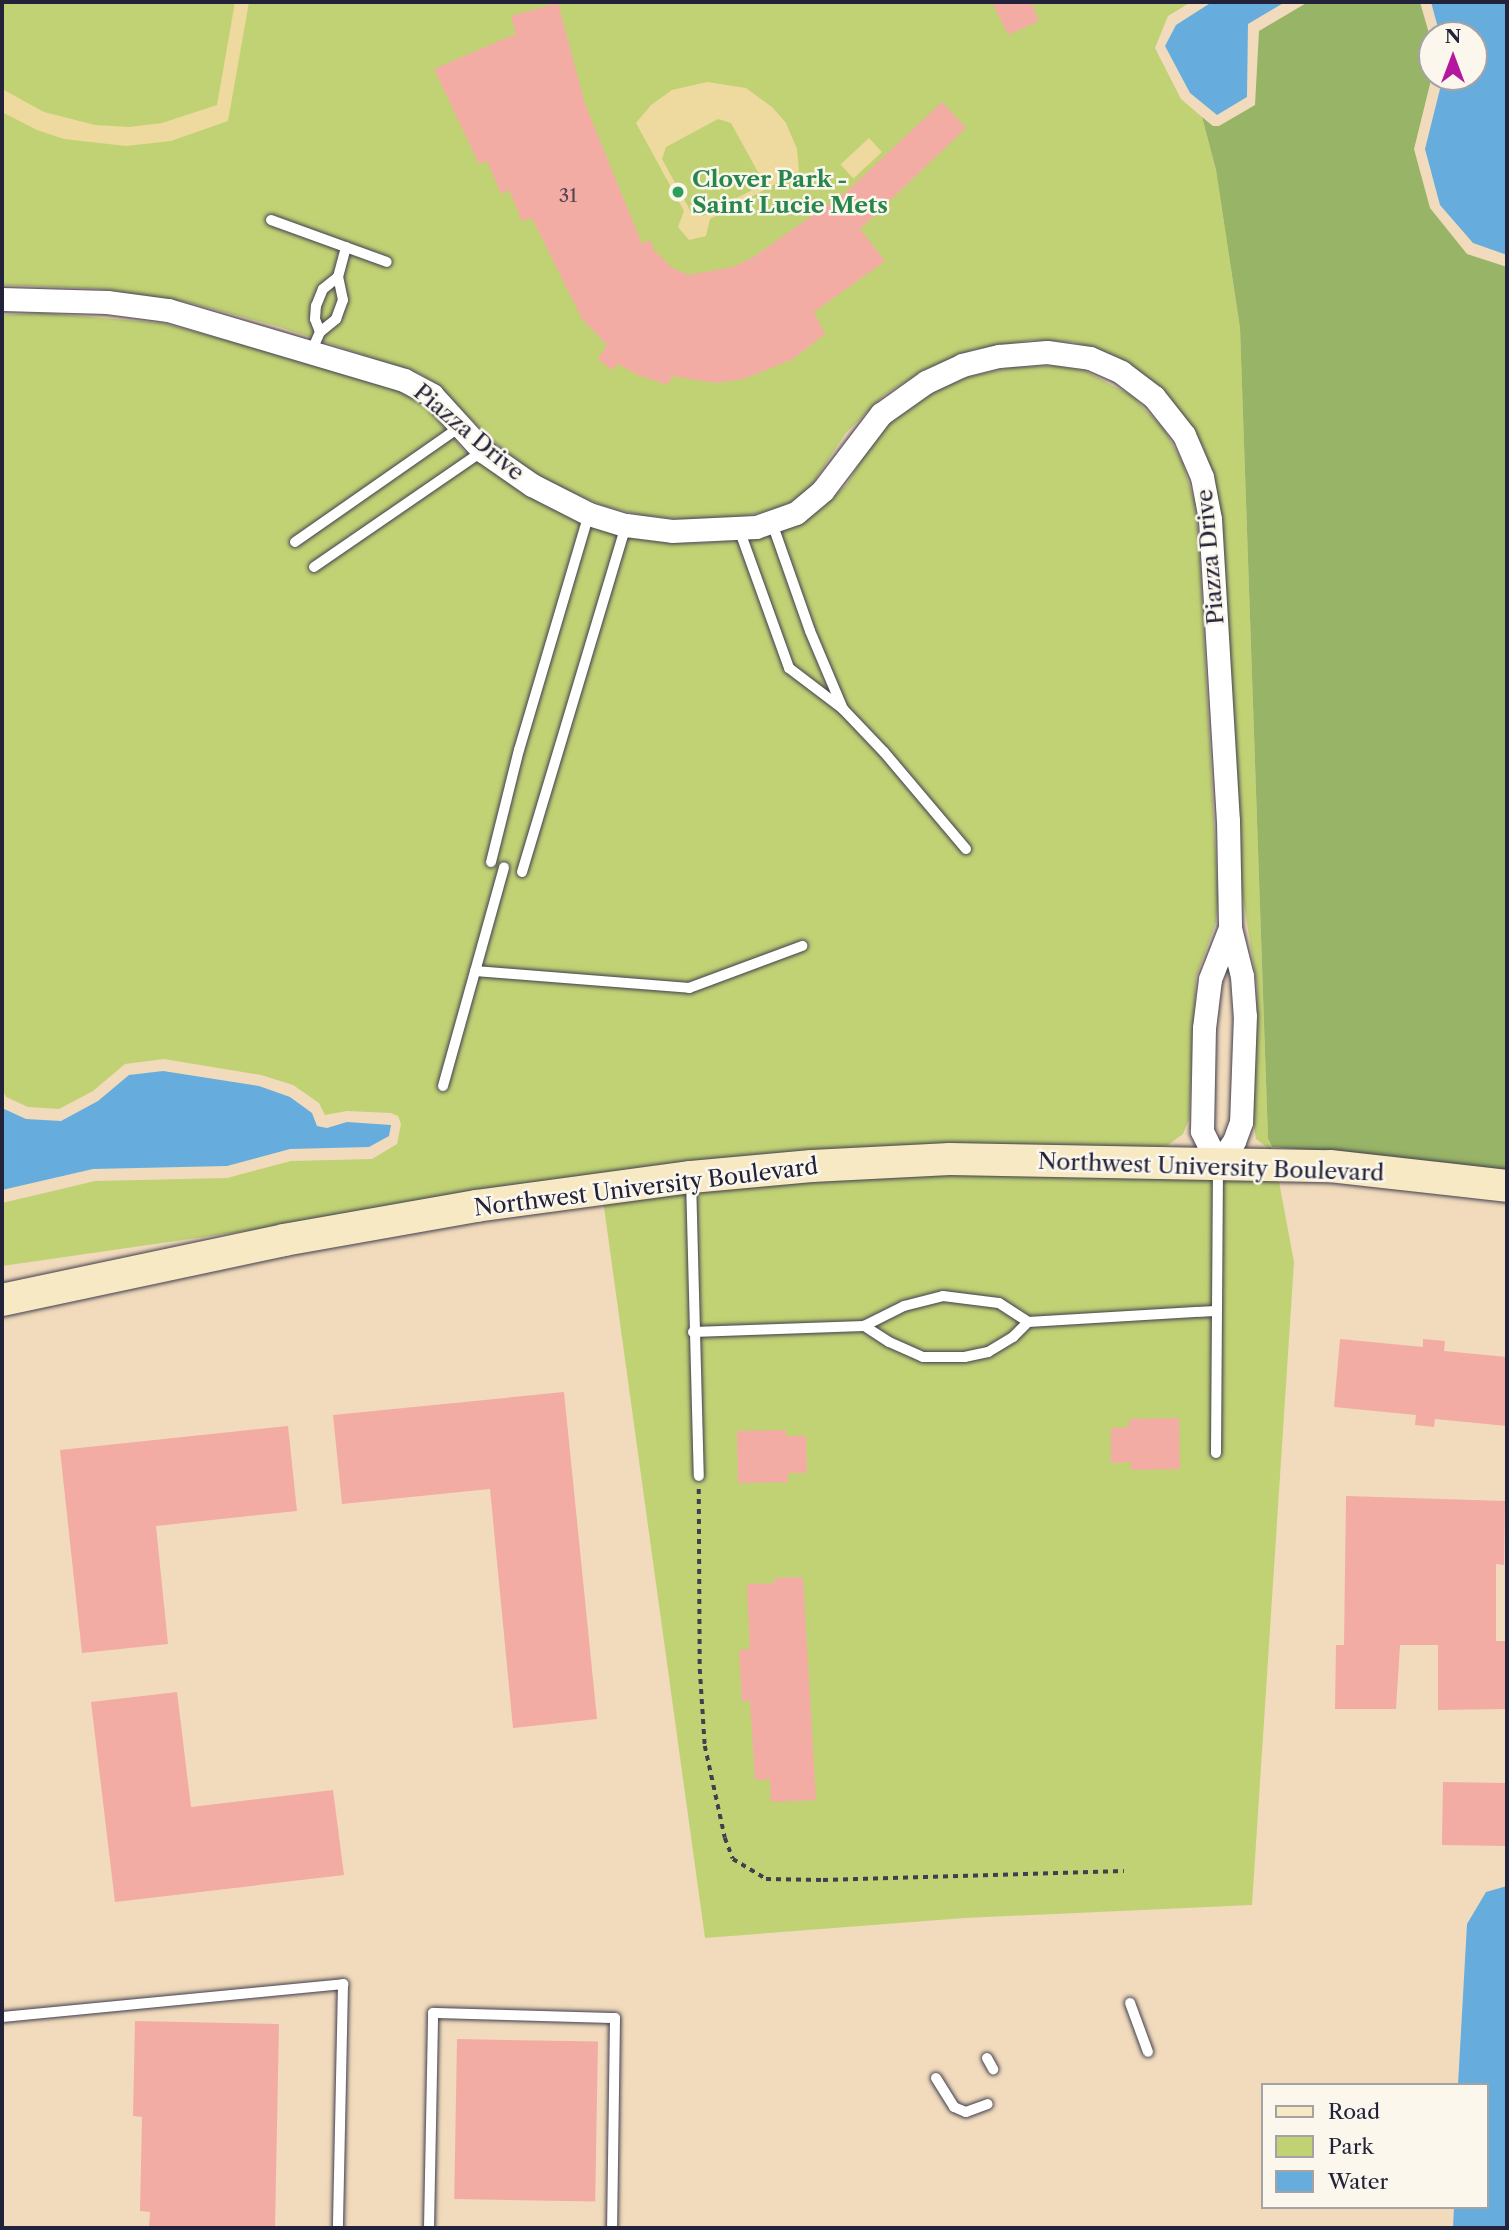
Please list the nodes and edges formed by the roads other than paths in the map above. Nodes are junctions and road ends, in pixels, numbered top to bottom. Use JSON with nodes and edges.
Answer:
{"nodes":[{"id":1,"x":271,"y":220,"type":"dead end"},
{"id":2,"x":346,"y":247,"type":"junction"},
{"id":3,"x":387,"y":262,"type":"dead end"},
{"id":4,"x":338,"y":277,"type":"junction"},
{"id":5,"x":2,"y":299,"type":"edge"},
{"id":6,"x":316,"y":341,"type":"junction"},
{"id":7,"x":460,"y":427,"type":"junction"},
{"id":8,"x":484,"y":451,"type":"junction"},
{"id":9,"x":589,"y":514,"type":"junction"},
{"id":10,"x":772,"y":523,"type":"junction"},
{"id":11,"x":626,"y":525,"type":"junction"},
{"id":12,"x":739,"y":529,"type":"junction"},
{"id":13,"x":295,"y":542,"type":"dead end"},
{"id":14,"x":314,"y":567,"type":"dead end"},
{"id":15,"x":843,"y":709,"type":"junction"},
{"id":16,"x":966,"y":849,"type":"dead end"},
{"id":17,"x":491,"y":862,"type":"dead end"},
{"id":18,"x":504,"y":867,"type":"dead end"},
{"id":19,"x":522,"y":872,"type":"dead end"},
{"id":20,"x":1230,"y":928,"type":"junction"},
{"id":21,"x":802,"y":946,"type":"dead end"},
{"id":22,"x":475,"y":971,"type":"junction"},
{"id":23,"x":443,"y":1086,"type":"dead end"},
{"id":24,"x":1218,"y":1164,"type":"junction"},
{"id":25,"x":691,"y":1177,"type":"junction"},
{"id":26,"x":1507,"y":1186,"type":"edge"},
{"id":27,"x":2,"y":1300,"type":"edge"},
{"id":28,"x":1215,"y":1311,"type":"junction"},
{"id":29,"x":1028,"y":1322,"type":"junction"},
{"id":30,"x":864,"y":1326,"type":"junction"},
{"id":31,"x":694,"y":1332,"type":"junction"},
{"id":32,"x":1216,"y":1453,"type":"dead end"},
{"id":33,"x":699,"y":1476,"type":"road end"},
{"id":34,"x":1130,"y":2003,"type":"dead end"},
{"id":35,"x":2,"y":2017,"type":"edge"},
{"id":36,"x":1148,"y":2052,"type":"dead end"},
{"id":37,"x":987,"y":2058,"type":"dead end"},
{"id":38,"x":993,"y":2070,"type":"dead end"},
{"id":39,"x":936,"y":2078,"type":"dead end"},
{"id":40,"x":988,"y":2104,"type":"dead end"},
{"id":41,"x":338,"y":2228,"type":"edge"},
{"id":42,"x":429,"y":2228,"type":"edge"},
{"id":43,"x":439,"y":2228,"type":"edge"},
{"id":44,"x":611,"y":2228,"type":"edge"}],
"edges":[{"from":1,"to":2,"type":"lane"},
{"from":2,"to":3,"type":"lane"},
{"from":2,"to":4,"type":"lane"},
{"from":4,"to":6,"type":"lane"},
{"from":4,"to":6,"type":"lane"},
{"from":5,"to":6,"type":"street","name":"Piazza Drive"},
{"from":6,"to":7,"type":"street","name":"Piazza Drive"},
{"from":7,"to":8,"type":"street","name":"Piazza Drive"},
{"from":7,"to":13,"type":"lane"},
{"from":8,"to":9,"type":"street","name":"Piazza Drive"},
{"from":8,"to":14,"type":"lane"},
{"from":9,"to":11,"type":"street","name":"Piazza Drive"},
{"from":9,"to":17,"type":"lane"},
{"from":10,"to":12,"type":"street","name":"Piazza Drive"},
{"from":10,"to":15,"type":"lane"},
{"from":10,"to":20,"type":"street","name":"Piazza Drive"},
{"from":11,"to":12,"type":"street","name":"Piazza Drive"},
{"from":11,"to":19,"type":"lane"},
{"from":12,"to":15,"type":"lane"},
{"from":15,"to":16,"type":"lane"},
{"from":18,"to":22,"type":"lane"},
{"from":20,"to":24,"type":"street","name":"Piazza Drive"},
{"from":20,"to":24,"type":"street","name":"Piazza Drive"},
{"from":21,"to":22,"type":"lane"},
{"from":22,"to":23,"type":"lane"},
{"from":24,"to":25,"type":"street","name":"Northwest University Boulevard"},
{"from":24,"to":26,"type":"street","name":"Northwest University Boulevard"},
{"from":24,"to":28,"type":"lane"},
{"from":25,"to":27,"type":"street","name":"Northwest University Boulevard"},
{"from":25,"to":31,"type":"lane"},
{"from":28,"to":29,"type":"lane"},
{"from":28,"to":32,"type":"lane"},
{"from":29,"to":30,"type":"lane"},
{"from":29,"to":30,"type":"lane"},
{"from":30,"to":31,"type":"lane"},
{"from":31,"to":33,"type":"lane"},
{"from":34,"to":36,"type":"lane"},
{"from":35,"to":41,"type":"lane"},
{"from":37,"to":38,"type":"lane"},
{"from":39,"to":40,"type":"lane"},
{"from":42,"to":43,"type":"lane"},
{"from":42,"to":44,"type":"lane"}]}
